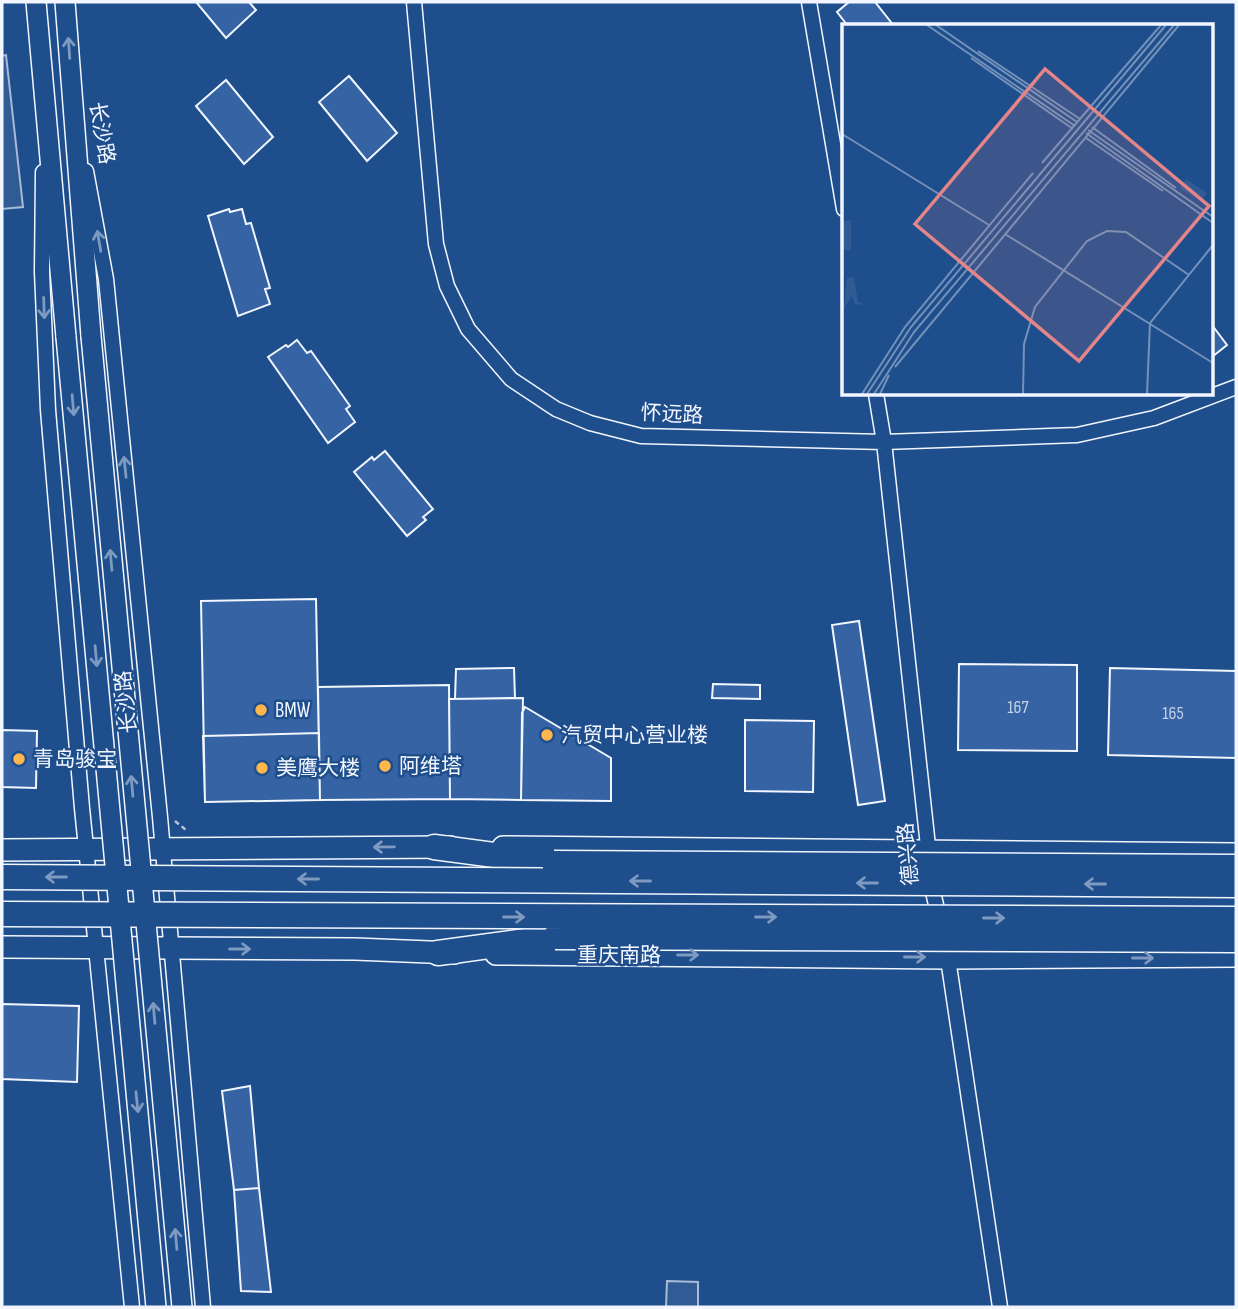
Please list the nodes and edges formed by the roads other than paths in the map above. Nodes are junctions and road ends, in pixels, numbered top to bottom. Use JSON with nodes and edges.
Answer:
{"nodes":[{"id":1,"x":36,"y":2,"type":"edge"},
{"id":2,"x":65,"y":2,"type":"edge"},
{"id":3,"x":414,"y":2,"type":"edge"},
{"id":4,"x":808,"y":2,"type":"edge"},
{"id":5,"x":44,"y":93,"type":"junction"},
{"id":6,"x":72,"y":94,"type":"junction"},
{"id":7,"x":842,"y":198,"type":"edge"},
{"id":8,"x":1236,"y":387,"type":"edge"},
{"id":9,"x":1214,"y":395,"type":"edge"},
{"id":10,"x":876,"y":396,"type":"edge"},
{"id":11,"x":1212,"y":396,"type":"edge"},
{"id":12,"x":884,"y":442,"type":"junction"},
{"id":13,"x":435,"y":847,"type":"junction"},
{"id":14,"x":87,"y":849,"type":"junction"},
{"id":15,"x":163,"y":849,"type":"junction"},
{"id":16,"x":2,"y":850,"type":"edge"},
{"id":17,"x":930,"y":850,"type":"junction"},
{"id":18,"x":1236,"y":854,"type":"edge"},
{"id":19,"x":1236,"y":867,"type":"edge"},
{"id":20,"x":2,"y":877,"type":"edge"},
{"id":21,"x":1236,"y":885,"type":"edge"},
{"id":22,"x":2,"y":914,"type":"edge"},
{"id":23,"x":1236,"y":919,"type":"edge"},
{"id":24,"x":1236,"y":940,"type":"edge"},
{"id":25,"x":2,"y":947,"type":"edge"},
{"id":26,"x":96,"y":948,"type":"junction"},
{"id":27,"x":172,"y":949,"type":"junction"},
{"id":28,"x":438,"y":953,"type":"junction"},
{"id":29,"x":1236,"y":956,"type":"edge"},
{"id":30,"x":948,"y":957,"type":"junction"},
{"id":31,"x":132,"y":1307,"type":"edge"},
{"id":32,"x":156,"y":1307,"type":"edge"},
{"id":33,"x":182,"y":1307,"type":"edge"},
{"id":34,"x":203,"y":1307,"type":"edge"},
{"id":35,"x":1000,"y":1307,"type":"edge"}],
"edges":[{"from":1,"to":5,"type":"main road","name":"长沙路"},
{"from":6,"to":2,"type":"main road","name":"长沙路","one_way":true},
{"from":3,"to":12,"type":"street","name":"怀远路"},
{"from":4,"to":7,"type":"street"},
{"from":5,"to":14,"type":"street","name":"长沙路","one_way":true},
{"from":5,"to":32,"type":"main road","name":"长沙路","one_way":true,"bridge":true},
{"from":15,"to":6,"type":"street","name":"长沙路","one_way":true},
{"from":33,"to":6,"type":"main road","name":"长沙路","one_way":true,"bridge":true},
{"from":8,"to":9,"type":"street","name":"怀远路"},
{"from":10,"to":12,"type":"street","name":"德兴路"},
{"from":11,"to":12,"type":"street","name":"怀远路"},
{"from":12,"to":17,"type":"street","name":"德兴路"},
{"from":13,"to":15,"type":"main road","one_way":true},
{"from":13,"to":17,"type":"main road"},
{"from":13,"to":19,"type":"highway","bridge":true},
{"from":14,"to":15,"type":"main road"},
{"from":14,"to":16,"type":"main road"},
{"from":14,"to":26,"type":"street","name":"长沙路"},
{"from":15,"to":27,"type":"street","name":"长沙路"},
{"from":17,"to":18,"type":"main road"},
{"from":17,"to":30,"type":"street","name":"德兴路"},
{"from":21,"to":20,"type":"highway","one_way":true,"bridge":true},
{"from":22,"to":23,"type":"highway","one_way":true,"bridge":true},
{"from":24,"to":28,"type":"highway","bridge":true},
{"from":25,"to":26,"type":"main road","name":"重庆南路"},
{"from":26,"to":27,"type":"main road","name":"重庆南路"},
{"from":26,"to":31,"type":"street","name":"长沙路"},
{"from":27,"to":28,"type":"main road","name":"重庆南路","one_way":true},
{"from":27,"to":34,"type":"street","name":"长沙路"},
{"from":28,"to":30,"type":"main road","name":"重庆南路","one_way":true},
{"from":30,"to":29,"type":"main road","name":"重庆南路","one_way":true},
{"from":30,"to":35,"type":"street","name":"德兴路"}]}
